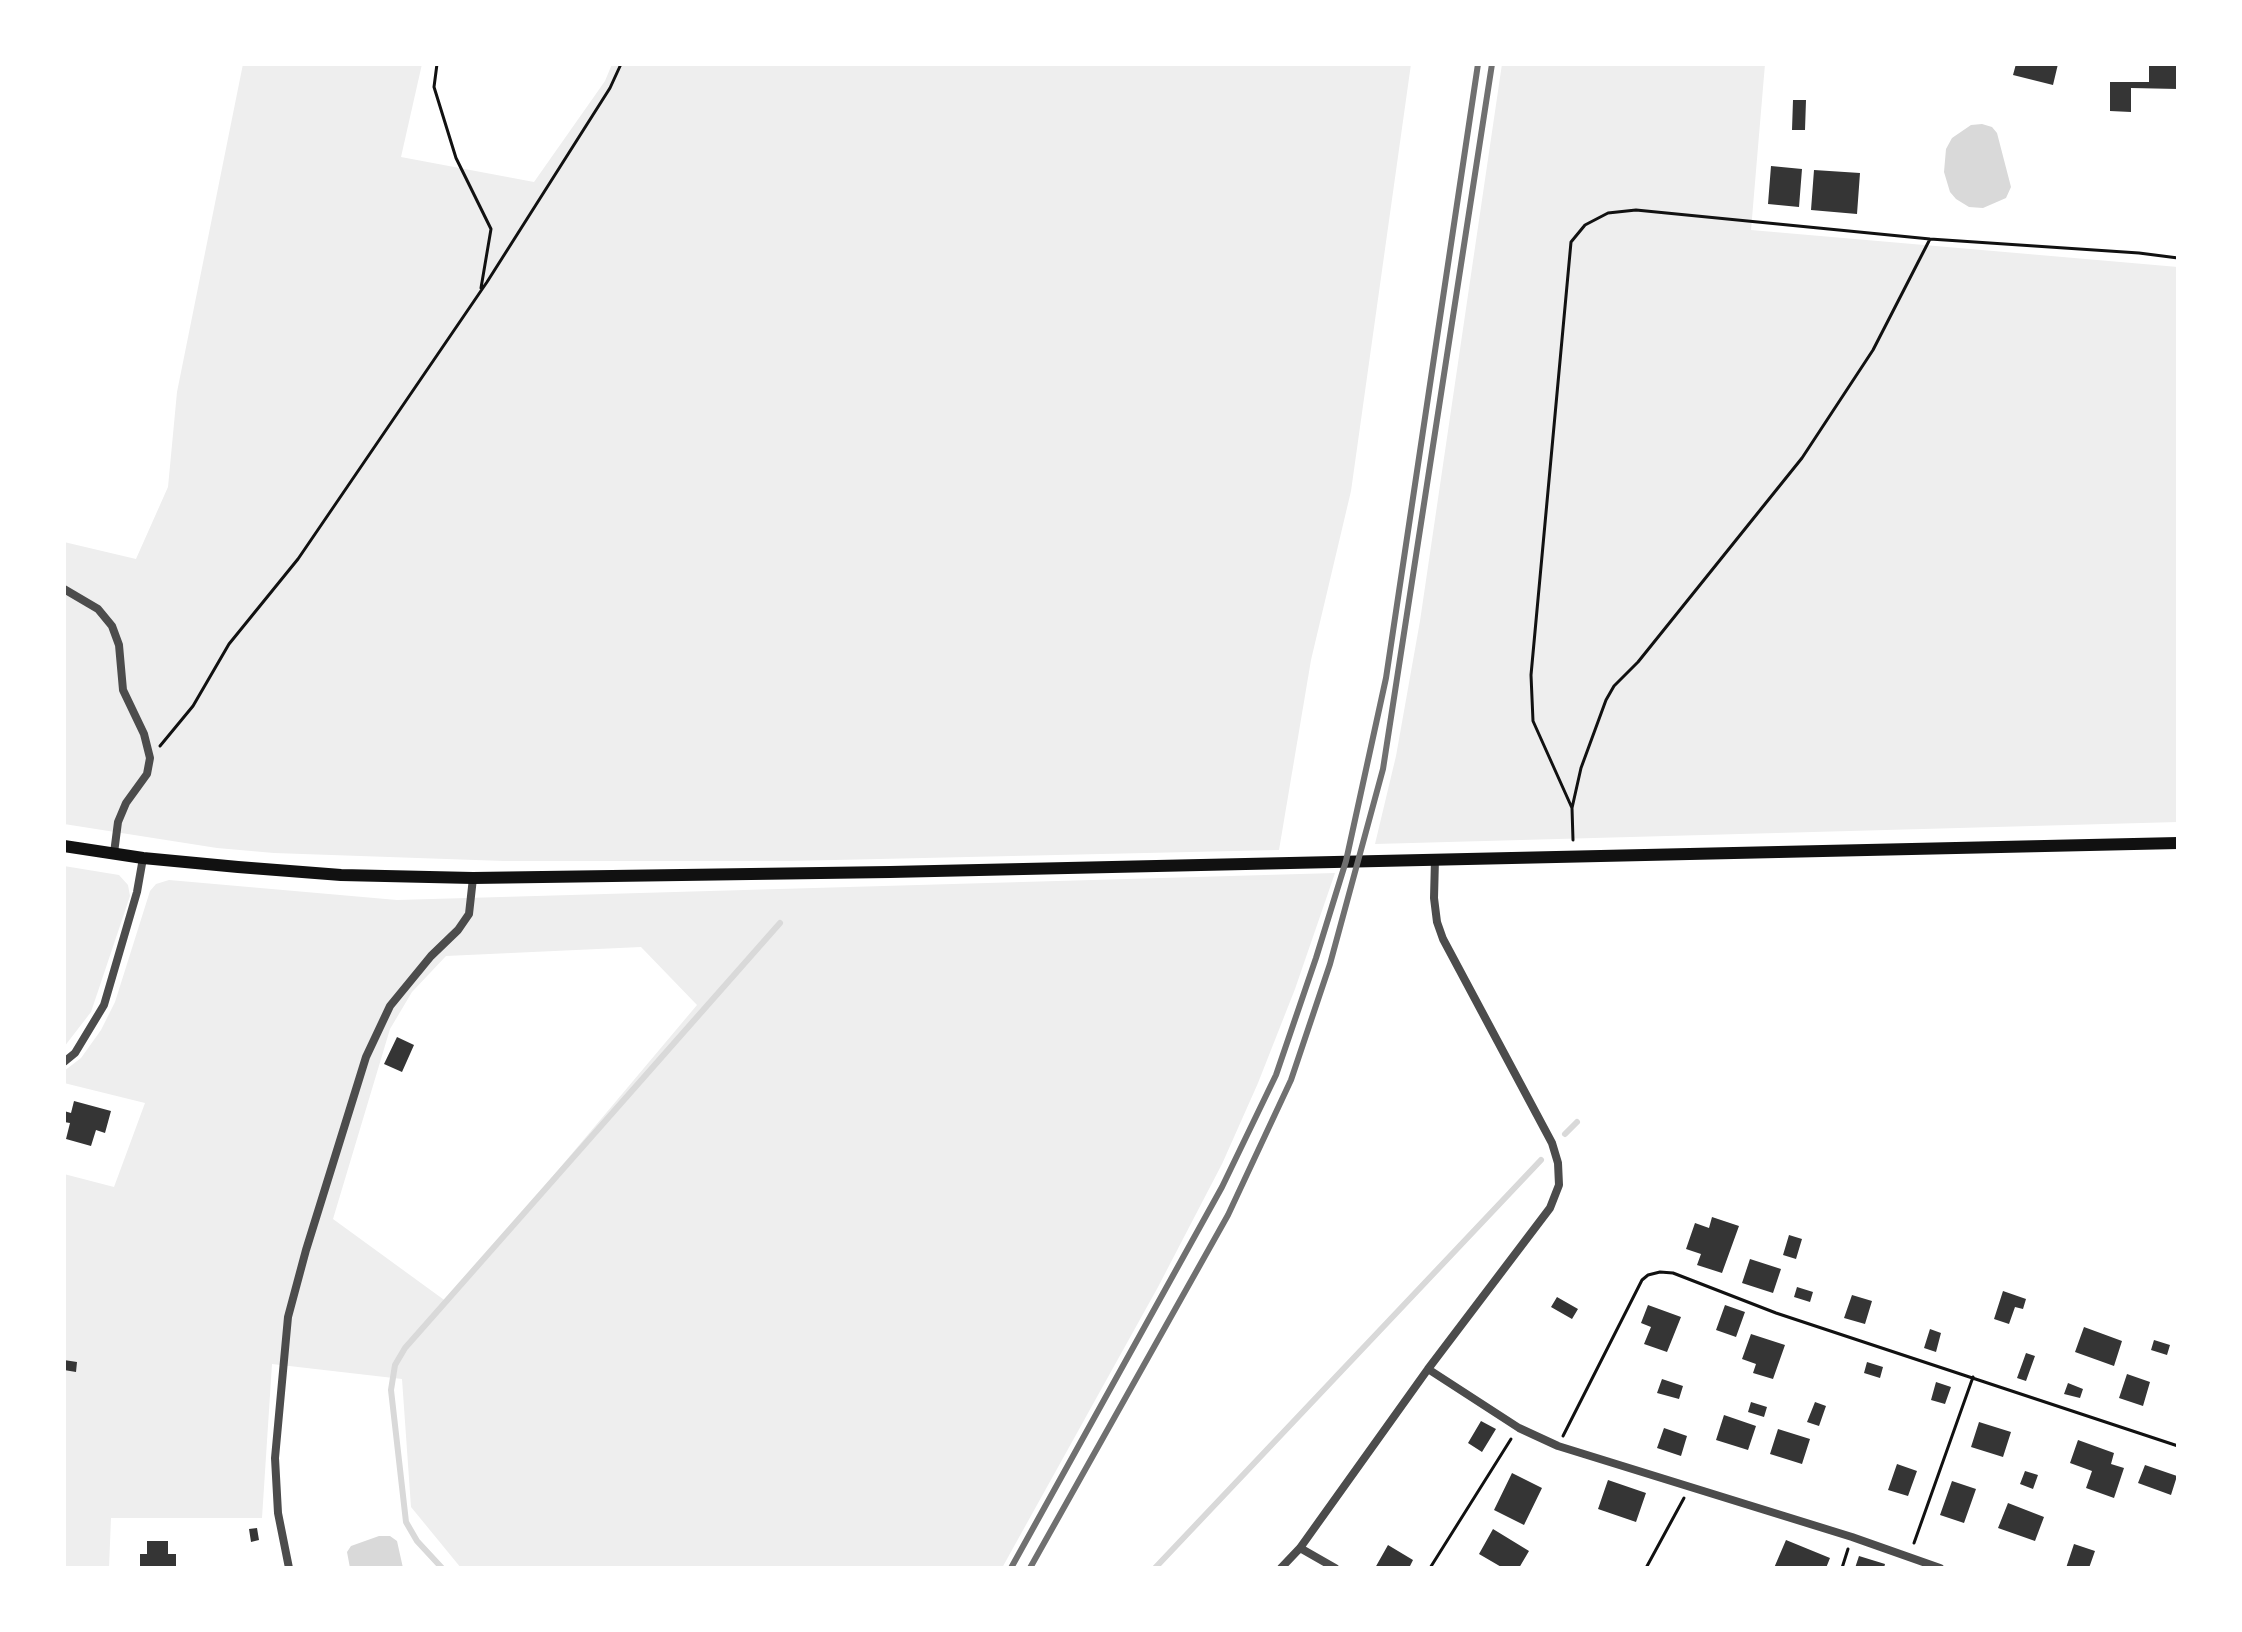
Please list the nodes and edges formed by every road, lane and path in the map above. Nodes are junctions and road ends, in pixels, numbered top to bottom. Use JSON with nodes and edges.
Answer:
{"nodes":[{"id":1,"x":437,"y":64,"type":"edge"},
{"id":2,"x":621,"y":64,"type":"edge"},
{"id":3,"x":1930,"y":239,"type":"junction"},
{"id":4,"x":2178,"y":258,"type":"edge"},
{"id":5,"x":480,"y":292,"type":"junction"},
{"id":6,"x":64,"y":589,"type":"edge"},
{"id":7,"x":150,"y":758,"type":"junction"},
{"id":8,"x":1572,"y":808,"type":"junction"},
{"id":9,"x":2178,"y":843,"type":"edge"},
{"id":10,"x":64,"y":846,"type":"edge"},
{"id":11,"x":114,"y":853,"type":"junction"},
{"id":12,"x":1574,"y":856,"type":"junction"},
{"id":13,"x":143,"y":858,"type":"junction"},
{"id":14,"x":1435,"y":859,"type":"junction"},
{"id":15,"x":473,"y":878,"type":"junction"},
{"id":16,"x":64,"y":1062,"type":"edge"},
{"id":17,"x":1428,"y":1369,"type":"junction"},
{"id":18,"x":1973,"y":1377,"type":"junction"},
{"id":19,"x":1519,"y":1428,"type":"junction"},
{"id":20,"x":1558,"y":1446,"type":"junction"},
{"id":21,"x":2178,"y":1446,"type":"edge"},
{"id":22,"x":1690,"y":1487,"type":"junction"},
{"id":23,"x":1852,"y":1537,"type":"junction"},
{"id":24,"x":1300,"y":1548,"type":"junction"},
{"id":25,"x":1909,"y":1557,"type":"junction"},
{"id":26,"x":289,"y":1568,"type":"edge"},
{"id":27,"x":1281,"y":1568,"type":"edge"},
{"id":28,"x":1335,"y":1568,"type":"edge"},
{"id":29,"x":1430,"y":1568,"type":"edge"},
{"id":30,"x":1646,"y":1568,"type":"edge"},
{"id":31,"x":1842,"y":1568,"type":"edge"},
{"id":32,"x":1940,"y":1568,"type":"edge"}],
"edges":[{"from":1,"to":5,"type":"path"},
{"from":2,"to":5,"type":"path"},
{"from":3,"to":4,"type":"path"},
{"from":3,"to":8,"type":"path"},
{"from":3,"to":8,"type":"path"},
{"from":5,"to":7,"type":"path"},
{"from":6,"to":7,"type":"street"},
{"from":7,"to":11,"type":"street"},
{"from":8,"to":12,"type":"path"},
{"from":9,"to":12,"type":"main road"},
{"from":10,"to":11,"type":"main road"},
{"from":11,"to":13,"type":"main road"},
{"from":12,"to":14,"type":"main road"},
{"from":13,"to":15,"type":"main road"},
{"from":13,"to":16,"type":"street"},
{"from":14,"to":15,"type":"main road"},
{"from":14,"to":17,"type":"street"},
{"from":15,"to":26,"type":"street"},
{"from":17,"to":19,"type":"street"},
{"from":17,"to":24,"type":"street"},
{"from":18,"to":20,"type":"path"},
{"from":18,"to":21,"type":"path"},
{"from":18,"to":25,"type":"path"},
{"from":19,"to":20,"type":"street"},
{"from":19,"to":29,"type":"path"},
{"from":20,"to":22,"type":"street"},
{"from":22,"to":23,"type":"street"},
{"from":22,"to":30,"type":"path"},
{"from":23,"to":25,"type":"street"},
{"from":23,"to":31,"type":"path"},
{"from":24,"to":27,"type":"street"},
{"from":24,"to":28,"type":"street"},
{"from":25,"to":32,"type":"street"}]}
